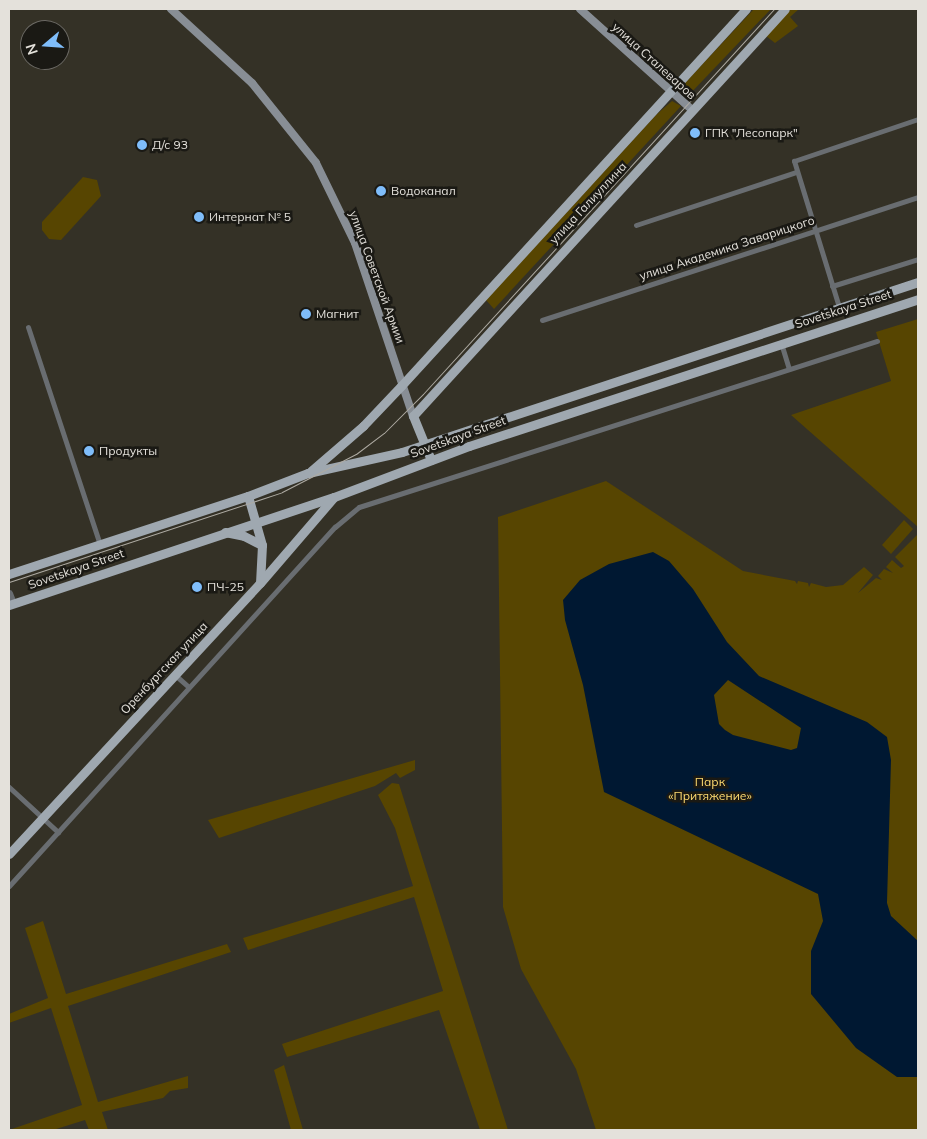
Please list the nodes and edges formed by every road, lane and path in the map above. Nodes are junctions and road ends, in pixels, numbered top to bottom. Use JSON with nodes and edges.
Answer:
{"nodes":[{"id":1,"x":171,"y":9,"type":"edge"},
{"id":2,"x":580,"y":9,"type":"edge"},
{"id":3,"x":746,"y":9,"type":"edge"},
{"id":4,"x":785,"y":9,"type":"edge"},
{"id":5,"x":671,"y":90,"type":"junction"},
{"id":6,"x":692,"y":110,"type":"junction"},
{"id":7,"x":918,"y":119,"type":"edge"},
{"id":8,"x":796,"y":172,"type":"junction"},
{"id":9,"x":918,"y":197,"type":"edge"},
{"id":10,"x":636,"y":225,"type":"dead end"},
{"id":11,"x":815,"y":230,"type":"junction"},
{"id":12,"x":918,"y":259,"type":"edge"},
{"id":13,"x":918,"y":282,"type":"edge"},
{"id":14,"x":832,"y":286,"type":"junction"},
{"id":15,"x":918,"y":299,"type":"edge"},
{"id":16,"x":839,"y":307,"type":"junction"},
{"id":17,"x":542,"y":320,"type":"dead end"},
{"id":18,"x":28,"y":327,"type":"dead end"},
{"id":19,"x":776,"y":327,"type":"junction"},
{"id":20,"x":781,"y":342,"type":"junction"},
{"id":21,"x":877,"y":342,"type":"dead end"},
{"id":22,"x":789,"y":369,"type":"junction"},
{"id":23,"x":401,"y":386,"type":"junction"},
{"id":24,"x":413,"y":416,"type":"junction"},
{"id":25,"x":425,"y":444,"type":"junction"},
{"id":26,"x":431,"y":460,"type":"junction"},
{"id":27,"x":308,"y":473,"type":"junction"},
{"id":28,"x":248,"y":496,"type":"junction"},
{"id":29,"x":334,"y":497,"type":"junction"},
{"id":30,"x":255,"y":522,"type":"junction"},
{"id":31,"x":224,"y":532,"type":"junction"},
{"id":32,"x":100,"y":546,"type":"junction"},
{"id":33,"x":262,"y":546,"type":"junction"},
{"id":34,"x":9,"y":574,"type":"edge"},
{"id":35,"x":260,"y":584,"type":"junction"},
{"id":36,"x":9,"y":593,"type":"edge"},
{"id":37,"x":11,"y":604,"type":"edge"},
{"id":38,"x":175,"y":674,"type":"junction"},
{"id":39,"x":189,"y":687,"type":"junction"},
{"id":40,"x":9,"y":787,"type":"edge"},
{"id":41,"x":42,"y":817,"type":"junction"},
{"id":42,"x":58,"y":832,"type":"junction"},
{"id":43,"x":9,"y":854,"type":"edge"},
{"id":44,"x":9,"y":886,"type":"edge"}],
"edges":[{"from":1,"to":23,"type":"main road","name":"улица Советской Армии"},
{"from":2,"to":5,"type":"main road","name":"улица Сталеваров"},
{"from":3,"to":5,"type":"main road","name":"улица Галиуллина"},
{"from":4,"to":6,"type":"main road","name":"улица Галиуллина"},
{"from":5,"to":6,"type":"main road","name":"улица Сталеваров"},
{"from":5,"to":23,"type":"main road","name":"улица Галиуллина"},
{"from":6,"to":24,"type":"main road","name":"улица Галиуллина"},
{"from":7,"to":8,"type":"street"},
{"from":8,"to":10,"type":"street"},
{"from":8,"to":11,"type":"street"},
{"from":9,"to":11,"type":"street","name":"улица Академика Заварицкого"},
{"from":11,"to":14,"type":"street"},
{"from":11,"to":17,"type":"street","name":"улица Академика Заварицкого"},
{"from":12,"to":14,"type":"street"},
{"from":13,"to":16,"type":"main road","name":"Sovetskaya Street"},
{"from":14,"to":16,"type":"street"},
{"from":15,"to":20,"type":"main road","name":"Sovetskaya Street"},
{"from":16,"to":19,"type":"main road","name":"Sovetskaya Street"},
{"from":18,"to":32,"type":"street"},
{"from":19,"to":20,"type":"main road"},
{"from":19,"to":25,"type":"main road","name":"Sovetskaya Street"},
{"from":20,"to":22,"type":"street"},
{"from":20,"to":26,"type":"main road","name":"Sovetskaya Street"},
{"from":21,"to":22,"type":"street"},
{"from":22,"to":39,"type":"street"},
{"from":23,"to":24,"type":"main road","name":"улица Советской Армии"},
{"from":23,"to":27,"type":"main road","name":"Sovetskaya Street"},
{"from":24,"to":25,"type":"main road","name":"улица Советской Армии"},
{"from":25,"to":26,"type":"main road","name":"улица Советской Армии"},
{"from":25,"to":27,"type":"main road","name":"Sovetskaya Street"},
{"from":26,"to":29,"type":"main road","name":"Sovetskaya Street"},
{"from":27,"to":28,"type":"main road","name":"Sovetskaya Street"},
{"from":28,"to":30,"type":"main road"},
{"from":28,"to":32,"type":"main road","name":"Sovetskaya Street"},
{"from":29,"to":30,"type":"main road","name":"Sovetskaya Street"},
{"from":29,"to":35,"type":"main road","name":"Оренбургская улица"},
{"from":30,"to":31,"type":"main road","name":"Sovetskaya Street"},
{"from":30,"to":33,"type":"main road"},
{"from":31,"to":33,"type":"main road"},
{"from":31,"to":37,"type":"main road","name":"Sovetskaya Street"},
{"from":32,"to":34,"type":"main road","name":"Sovetskaya Street"},
{"from":33,"to":35,"type":"main road"},
{"from":35,"to":38,"type":"main road","name":"Оренбургская улица"},
{"from":36,"to":37,"type":"street"},
{"from":38,"to":39,"type":"street"},
{"from":38,"to":41,"type":"main road","name":"Оренбургская улица"},
{"from":39,"to":42,"type":"street"},
{"from":40,"to":41,"type":"street"},
{"from":41,"to":42,"type":"street"},
{"from":41,"to":43,"type":"main road","name":"Оренбургская улица"},
{"from":42,"to":44,"type":"street"}]}
